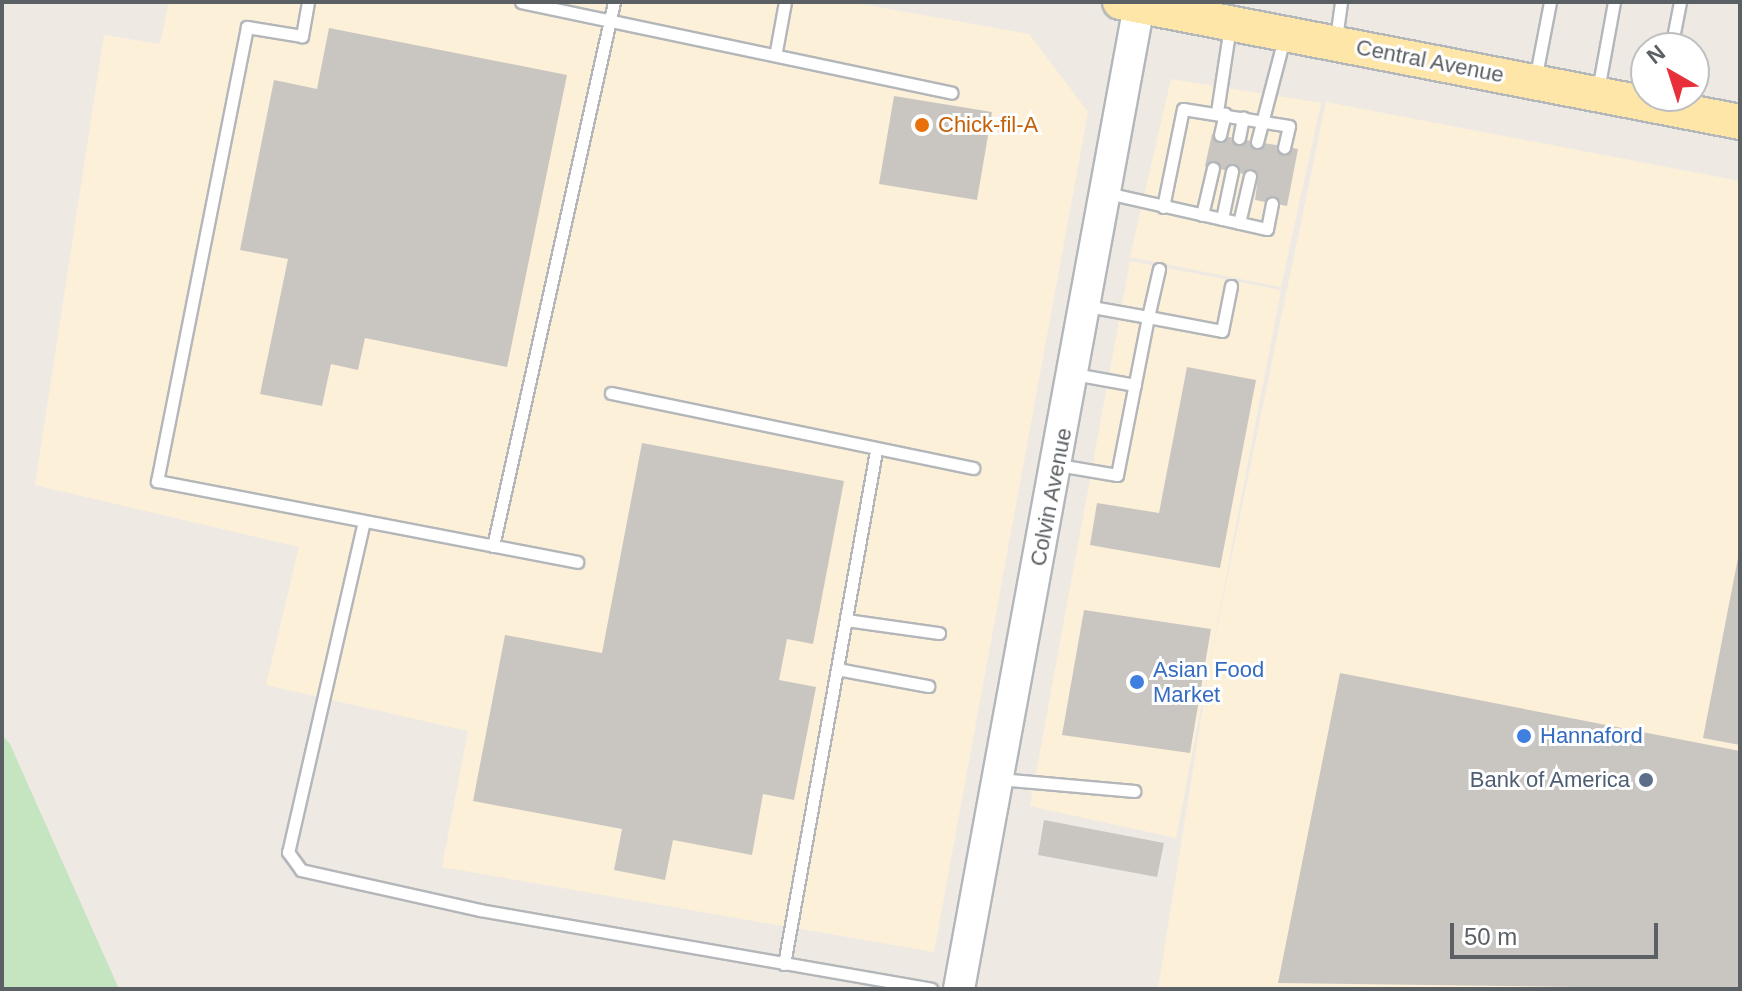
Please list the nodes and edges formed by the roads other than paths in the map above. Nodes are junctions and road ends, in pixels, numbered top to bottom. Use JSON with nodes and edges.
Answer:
{"nodes":[{"id":1,"x":308,"y":2,"type":"edge"},
{"id":2,"x":521,"y":2,"type":"edge"},
{"id":3,"x":614,"y":2,"type":"edge"},
{"id":4,"x":785,"y":2,"type":"edge"},
{"id":5,"x":1341,"y":2,"type":"edge"},
{"id":6,"x":1550,"y":2,"type":"edge"},
{"id":7,"x":1614,"y":2,"type":"edge"},
{"id":8,"x":1680,"y":2,"type":"edge"},
{"id":9,"x":1133,"y":3,"type":"edge"},
{"id":10,"x":610,"y":19,"type":"junction"},
{"id":11,"x":1230,"y":23,"type":"junction"},
{"id":12,"x":1674,"y":32,"type":"edge"},
{"id":13,"x":1285,"y":33,"type":"junction"},
{"id":14,"x":1335,"y":43,"type":"junction"},
{"id":15,"x":776,"y":51,"type":"junction"},
{"id":16,"x":1535,"y":82,"type":"junction"},
{"id":17,"x":951,"y":93,"type":"dead end"},
{"id":18,"x":1597,"y":94,"type":"junction"},
{"id":19,"x":1630,"y":98,"type":"edge"},
{"id":20,"x":1702,"y":112,"type":"edge"},
{"id":21,"x":1221,"y":113,"type":"junction"},
{"id":22,"x":1243,"y":117,"type":"junction"},
{"id":23,"x":1263,"y":121,"type":"junction"},
{"id":24,"x":1740,"y":122,"type":"edge"},
{"id":25,"x":1220,"y":135,"type":"dead end"},
{"id":26,"x":1239,"y":138,"type":"dead end"},
{"id":27,"x":1257,"y":142,"type":"dead end"},
{"id":28,"x":1284,"y":147,"type":"dead end"},
{"id":29,"x":1213,"y":168,"type":"dead end"},
{"id":30,"x":1232,"y":171,"type":"dead end"},
{"id":31,"x":1250,"y":176,"type":"dead end"},
{"id":32,"x":1106,"y":193,"type":"junction"},
{"id":33,"x":1272,"y":203,"type":"dead end"},
{"id":34,"x":1163,"y":207,"type":"junction"},
{"id":35,"x":1202,"y":215,"type":"junction"},
{"id":36,"x":1222,"y":219,"type":"junction"},
{"id":37,"x":1239,"y":223,"type":"junction"},
{"id":38,"x":1159,"y":269,"type":"dead end"},
{"id":39,"x":1231,"y":286,"type":"dead end"},
{"id":40,"x":1085,"y":306,"type":"junction"},
{"id":41,"x":1148,"y":317,"type":"junction"},
{"id":42,"x":1074,"y":374,"type":"junction"},
{"id":43,"x":1135,"y":385,"type":"junction"},
{"id":44,"x":611,"y":393,"type":"dead end"},
{"id":45,"x":876,"y":451,"type":"junction"},
{"id":46,"x":1058,"y":465,"type":"junction"},
{"id":47,"x":973,"y":468,"type":"dead end"},
{"id":48,"x":364,"y":521,"type":"junction"},
{"id":49,"x":493,"y":546,"type":"junction"},
{"id":50,"x":577,"y":562,"type":"dead end"},
{"id":51,"x":846,"y":620,"type":"junction"},
{"id":52,"x":939,"y":633,"type":"dead end"},
{"id":53,"x":837,"y":669,"type":"junction"},
{"id":54,"x":928,"y":686,"type":"dead end"},
{"id":55,"x":998,"y":779,"type":"junction"},
{"id":56,"x":1134,"y":791,"type":"dead end"},
{"id":57,"x":784,"y":964,"type":"junction"},
{"id":58,"x":931,"y":989,"type":"edge"},
{"id":59,"x":959,"y":989,"type":"edge"}],
"edges":[{"from":1,"to":48,"type":"lane"},
{"from":2,"to":10,"type":"lane"},
{"from":3,"to":10,"type":"lane"},
{"from":4,"to":15,"type":"lane"},
{"from":5,"to":14,"type":"lane"},
{"from":6,"to":16,"type":"lane"},
{"from":7,"to":18,"type":"lane"},
{"from":8,"to":12,"type":"lane"},
{"from":9,"to":11,"type":"main road","name":"Central Avenue"},
{"from":9,"to":32,"type":"street","name":"Colvin Avenue"},
{"from":10,"to":15,"type":"lane"},
{"from":10,"to":49,"type":"lane"},
{"from":11,"to":13,"type":"main road","name":"Central Avenue"},
{"from":11,"to":21,"type":"lane"},
{"from":13,"to":14,"type":"main road","name":"Central Avenue"},
{"from":13,"to":23,"type":"lane"},
{"from":14,"to":16,"type":"main road","name":"Central Avenue"},
{"from":15,"to":17,"type":"lane"},
{"from":16,"to":18,"type":"main road","name":"Central Avenue"},
{"from":18,"to":19,"type":"main road","name":"Central Avenue"},
{"from":20,"to":24,"type":"main road","name":"Central Avenue"},
{"from":21,"to":22,"type":"lane"},
{"from":21,"to":25,"type":"lane"},
{"from":21,"to":34,"type":"lane"},
{"from":22,"to":23,"type":"lane"},
{"from":22,"to":26,"type":"lane"},
{"from":23,"to":27,"type":"lane"},
{"from":23,"to":28,"type":"lane"},
{"from":29,"to":35,"type":"lane"},
{"from":30,"to":36,"type":"lane"},
{"from":31,"to":37,"type":"lane"},
{"from":32,"to":34,"type":"lane"},
{"from":32,"to":40,"type":"street","name":"Colvin Avenue"},
{"from":33,"to":37,"type":"lane"},
{"from":34,"to":35,"type":"lane"},
{"from":35,"to":36,"type":"lane"},
{"from":36,"to":37,"type":"lane"},
{"from":38,"to":41,"type":"lane"},
{"from":39,"to":41,"type":"lane"},
{"from":40,"to":41,"type":"lane"},
{"from":40,"to":42,"type":"street","name":"Colvin Avenue"},
{"from":41,"to":43,"type":"lane"},
{"from":42,"to":43,"type":"lane"},
{"from":42,"to":46,"type":"street","name":"Colvin Avenue"},
{"from":43,"to":46,"type":"lane"},
{"from":44,"to":45,"type":"lane"},
{"from":45,"to":47,"type":"lane"},
{"from":45,"to":51,"type":"lane"},
{"from":46,"to":55,"type":"street","name":"Colvin Avenue"},
{"from":48,"to":49,"type":"lane"},
{"from":48,"to":57,"type":"lane"},
{"from":49,"to":50,"type":"lane"},
{"from":51,"to":52,"type":"lane"},
{"from":51,"to":53,"type":"lane"},
{"from":53,"to":54,"type":"lane"},
{"from":53,"to":57,"type":"lane"},
{"from":55,"to":56,"type":"lane"},
{"from":55,"to":59,"type":"street","name":"Colvin Avenue"},
{"from":57,"to":58,"type":"lane"}]}
